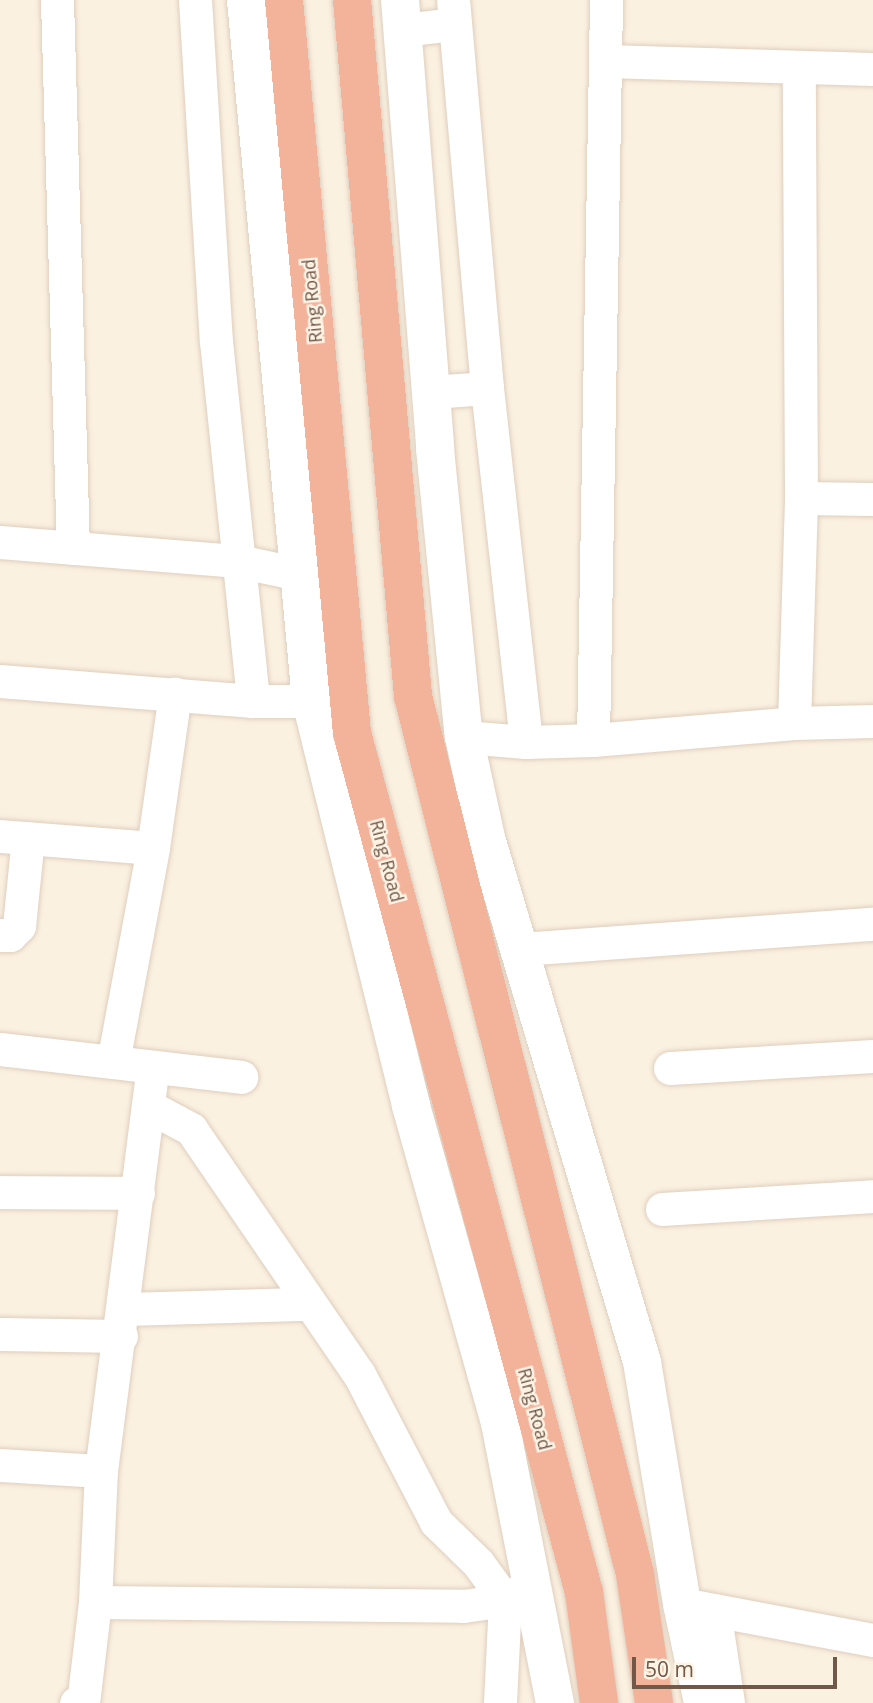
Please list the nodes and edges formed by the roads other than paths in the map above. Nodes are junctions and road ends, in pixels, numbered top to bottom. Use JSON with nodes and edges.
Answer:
{"nodes":[{"id":1,"x":57,"y":0,"type":"edge"},
{"id":2,"x":195,"y":0,"type":"edge"},
{"id":3,"x":246,"y":0,"type":"edge"},
{"id":4,"x":285,"y":0,"type":"edge"},
{"id":5,"x":352,"y":0,"type":"edge"},
{"id":6,"x":606,"y":0,"type":"edge"},
{"id":7,"x":454,"y":12,"type":"edge"},
{"id":8,"x":401,"y":15,"type":"edge"},
{"id":9,"x":606,"y":61,"type":"junction"},
{"id":10,"x":799,"y":68,"type":"junction"},
{"id":11,"x":873,"y":69,"type":"edge"},
{"id":12,"x":487,"y":388,"type":"junction"},
{"id":13,"x":431,"y":392,"type":"junction"},
{"id":14,"x":801,"y":498,"type":"junction"},
{"id":15,"x":873,"y":499,"type":"edge"},
{"id":16,"x":0,"y":542,"type":"edge"},
{"id":17,"x":73,"y":548,"type":"junction"},
{"id":18,"x":238,"y":561,"type":"junction"},
{"id":19,"x":299,"y":574,"type":"junction"},
{"id":20,"x":0,"y":681,"type":"edge"},
{"id":21,"x":175,"y":694,"type":"junction"},
{"id":22,"x":253,"y":701,"type":"junction"},
{"id":23,"x":311,"y":701,"type":"junction"},
{"id":24,"x":873,"y":721,"type":"edge"},
{"id":25,"x":794,"y":723,"type":"junction"},
{"id":26,"x":464,"y":737,"type":"junction"},
{"id":27,"x":593,"y":740,"type":"junction"},
{"id":28,"x":526,"y":742,"type":"junction"},
{"id":29,"x":14,"y":837,"type":"edge"},
{"id":30,"x":153,"y":848,"type":"junction"},
{"id":31,"x":873,"y":924,"type":"edge"},
{"id":32,"x":0,"y":934,"type":"edge"},
{"id":33,"x":520,"y":949,"type":"junction"},
{"id":34,"x":0,"y":1049,"type":"edge"},
{"id":35,"x":873,"y":1056,"type":"edge"},
{"id":36,"x":113,"y":1062,"type":"junction"},
{"id":37,"x":153,"y":1067,"type":"junction"},
{"id":38,"x":670,"y":1068,"type":"dead end"},
{"id":39,"x":241,"y":1077,"type":"dead end"},
{"id":40,"x":148,"y":1106,"type":"junction"},
{"id":41,"x":0,"y":1192,"type":"edge"},
{"id":42,"x":138,"y":1193,"type":"junction"},
{"id":43,"x":873,"y":1196,"type":"edge"},
{"id":44,"x":662,"y":1209,"type":"dead end"},
{"id":45,"x":309,"y":1304,"type":"junction"},
{"id":46,"x":123,"y":1322,"type":"junction"},
{"id":47,"x":0,"y":1334,"type":"edge"},
{"id":48,"x":0,"y":1465,"type":"edge"},
{"id":49,"x":101,"y":1471,"type":"junction"},
{"id":50,"x":518,"y":1592,"type":"junction"},
{"id":51,"x":96,"y":1602,"type":"junction"},
{"id":52,"x":698,"y":1607,"type":"junction"},
{"id":53,"x":873,"y":1640,"type":"edge"},
{"id":54,"x":76,"y":1703,"type":"edge"},
{"id":55,"x":500,"y":1703,"type":"edge"},
{"id":56,"x":555,"y":1703,"type":"edge"},
{"id":57,"x":599,"y":1703,"type":"edge"},
{"id":58,"x":654,"y":1703,"type":"edge"},
{"id":59,"x":704,"y":1703,"type":"edge"},
{"id":60,"x":728,"y":1703,"type":"edge"}],
"edges":[{"from":1,"to":17,"type":"street"},
{"from":2,"to":18,"type":"street"},
{"from":3,"to":19,"type":"street"},
{"from":4,"to":57,"type":"highway","name":"Ring Road"},
{"from":5,"to":58,"type":"highway"},
{"from":6,"to":9,"type":"street"},
{"from":7,"to":8,"type":"street"},
{"from":7,"to":12,"type":"street"},
{"from":8,"to":13,"type":"street"},
{"from":9,"to":10,"type":"street"},
{"from":9,"to":27,"type":"street"},
{"from":10,"to":11,"type":"street"},
{"from":10,"to":14,"type":"street"},
{"from":12,"to":13,"type":"street"},
{"from":12,"to":28,"type":"street"},
{"from":13,"to":26,"type":"street"},
{"from":14,"to":15,"type":"street"},
{"from":14,"to":25,"type":"street"},
{"from":16,"to":17,"type":"street"},
{"from":17,"to":18,"type":"street"},
{"from":18,"to":19,"type":"street"},
{"from":18,"to":22,"type":"street"},
{"from":19,"to":23,"type":"street"},
{"from":20,"to":21,"type":"street"},
{"from":21,"to":22,"type":"street"},
{"from":21,"to":30,"type":"street"},
{"from":22,"to":23,"type":"street"},
{"from":23,"to":50,"type":"street"},
{"from":24,"to":25,"type":"street"},
{"from":25,"to":27,"type":"street"},
{"from":26,"to":28,"type":"street"},
{"from":26,"to":33,"type":"street"},
{"from":27,"to":28,"type":"street"},
{"from":29,"to":30,"type":"street"},
{"from":29,"to":32,"type":"street"},
{"from":30,"to":36,"type":"street"},
{"from":31,"to":33,"type":"street"},
{"from":33,"to":52,"type":"street"},
{"from":34,"to":36,"type":"street"},
{"from":35,"to":38,"type":"street"},
{"from":36,"to":37,"type":"street"},
{"from":37,"to":39,"type":"street"},
{"from":37,"to":40,"type":"street"},
{"from":40,"to":42,"type":"street"},
{"from":40,"to":45,"type":"street"},
{"from":41,"to":42,"type":"street"},
{"from":42,"to":46,"type":"street"},
{"from":43,"to":44,"type":"street"},
{"from":45,"to":46,"type":"street"},
{"from":45,"to":50,"type":"street"},
{"from":46,"to":47,"type":"street"},
{"from":46,"to":49,"type":"street"},
{"from":48,"to":49,"type":"street"},
{"from":49,"to":51,"type":"street"},
{"from":50,"to":51,"type":"street"},
{"from":50,"to":55,"type":"street"},
{"from":50,"to":56,"type":"street"},
{"from":51,"to":54,"type":"street"},
{"from":52,"to":53,"type":"street"},
{"from":52,"to":59,"type":"street"},
{"from":52,"to":60,"type":"street"}]}
